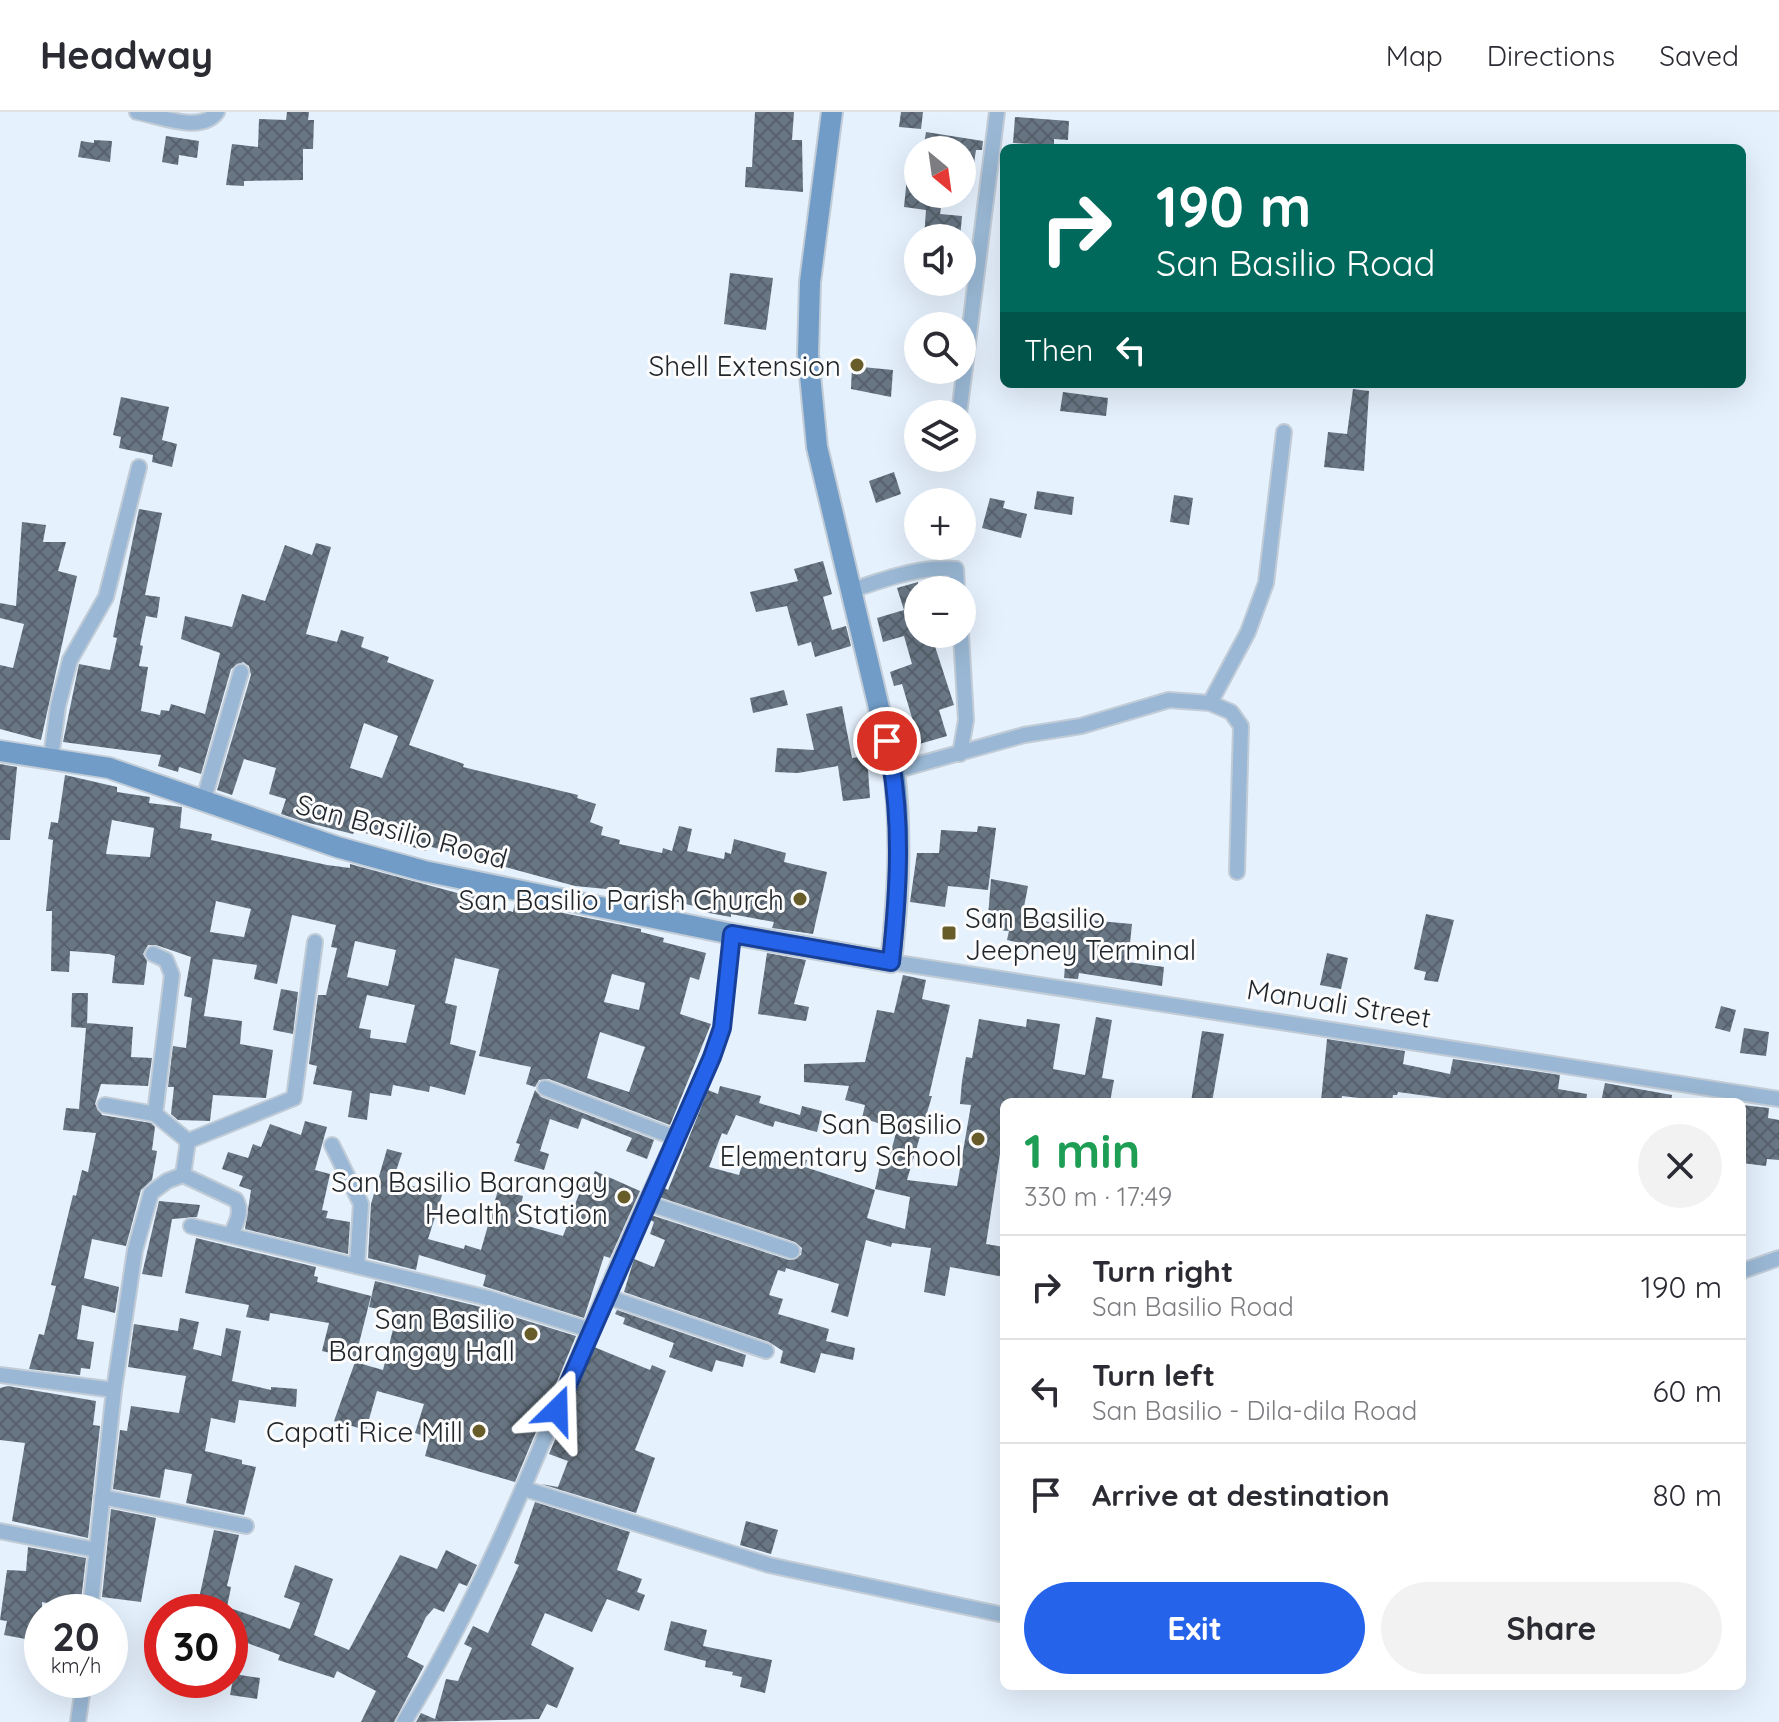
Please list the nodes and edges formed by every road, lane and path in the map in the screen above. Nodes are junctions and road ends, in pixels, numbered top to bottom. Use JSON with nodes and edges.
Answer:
{"nodes":[{"id":1,"x":137,"y":112,"type":"edge"},
{"id":2,"x":217,"y":112,"type":"edge"},
{"id":3,"x":832,"y":112,"type":"edge"},
{"id":4,"x":997,"y":112,"type":"edge"},
{"id":5,"x":961,"y":400,"type":"edge"},
{"id":6,"x":1284,"y":432,"type":"dead end"},
{"id":7,"x":139,"y":467,"type":"dead end"},
{"id":8,"x":956,"y":576,"type":"edge"},
{"id":9,"x":852,"y":590,"type":"junction"},
{"id":10,"x":962,"y":648,"type":"edge"},
{"id":11,"x":241,"y":672,"type":"dead end"},
{"id":12,"x":1210,"y":703,"type":"junction"},
{"id":13,"x":0,"y":751,"type":"edge"},
{"id":14,"x":960,"y":754,"type":"junction"},
{"id":15,"x":51,"y":757,"type":"junction"},
{"id":16,"x":894,"y":771,"type":"junction"},
{"id":17,"x":203,"y":802,"type":"junction"},
{"id":18,"x":1237,"y":872,"type":"dead end"},
{"id":19,"x":732,"y":934,"type":"junction"},
{"id":20,"x":315,"y":942,"type":"dead end"},
{"id":21,"x":153,"y":954,"type":"dead end"},
{"id":22,"x":891,"y":962,"type":"junction"},
{"id":23,"x":545,"y":1088,"type":"dead end"},
{"id":24,"x":1779,"y":1099,"type":"edge"},
{"id":25,"x":105,"y":1105,"type":"dead end"},
{"id":26,"x":155,"y":1114,"type":"junction"},
{"id":27,"x":676,"y":1138,"type":"junction"},
{"id":28,"x":188,"y":1141,"type":"junction"},
{"id":29,"x":332,"y":1145,"type":"dead end"},
{"id":30,"x":183,"y":1175,"type":"junction"},
{"id":31,"x":647,"y":1203,"type":"junction"},
{"id":32,"x":191,"y":1226,"type":"dead end"},
{"id":33,"x":231,"y":1235,"type":"junction"},
{"id":34,"x":792,"y":1251,"type":"dead end"},
{"id":35,"x":1779,"y":1258,"type":"edge"},
{"id":36,"x":357,"y":1266,"type":"junction"},
{"id":37,"x":1746,"y":1270,"type":"edge"},
{"id":38,"x":605,"y":1296,"type":"junction"},
{"id":39,"x":590,"y":1330,"type":"junction"},
{"id":40,"x":766,"y":1351,"type":"dead end"},
{"id":41,"x":0,"y":1375,"type":"edge"},
{"id":42,"x":114,"y":1390,"type":"junction"},
{"id":43,"x":525,"y":1489,"type":"junction"},
{"id":44,"x":102,"y":1497,"type":"junction"},
{"id":45,"x":246,"y":1526,"type":"dead end"},
{"id":46,"x":0,"y":1531,"type":"edge"},
{"id":47,"x":96,"y":1550,"type":"junction"},
{"id":48,"x":92,"y":1594,"type":"edge"},
{"id":49,"x":1000,"y":1614,"type":"edge"},
{"id":50,"x":81,"y":1698,"type":"edge"},
{"id":51,"x":78,"y":1722,"type":"edge"},
{"id":52,"x":404,"y":1722,"type":"edge"}],
"edges":[{"from":1,"to":2,"type":"street"},
{"from":3,"to":9,"type":"street"},
{"from":4,"to":5,"type":"street"},
{"from":6,"to":12,"type":"street"},
{"from":7,"to":15,"type":"street"},
{"from":8,"to":9,"type":"street"},
{"from":9,"to":16,"type":"street"},
{"from":10,"to":14,"type":"street"},
{"from":11,"to":17,"type":"street"},
{"from":12,"to":14,"type":"street"},
{"from":12,"to":18,"type":"street"},
{"from":13,"to":15,"type":"street","name":"San Basilio Road"},
{"from":14,"to":16,"type":"street"},
{"from":15,"to":17,"type":"street","name":"San Basilio Road"},
{"from":16,"to":22,"type":"street"},
{"from":17,"to":19,"type":"street","name":"San Basilio Road"},
{"from":19,"to":22,"type":"street","name":"San Basilio Road"},
{"from":19,"to":27,"type":"street"},
{"from":20,"to":28,"type":"street"},
{"from":21,"to":26,"type":"street"},
{"from":22,"to":24,"type":"street","name":"Manuali Street"},
{"from":23,"to":27,"type":"street"},
{"from":25,"to":26,"type":"street"},
{"from":26,"to":28,"type":"street"},
{"from":27,"to":31,"type":"street"},
{"from":28,"to":30,"type":"street"},
{"from":29,"to":36,"type":"street"},
{"from":30,"to":33,"type":"street"},
{"from":30,"to":42,"type":"street"},
{"from":31,"to":34,"type":"street"},
{"from":31,"to":38,"type":"street"},
{"from":32,"to":33,"type":"street"},
{"from":33,"to":36,"type":"street"},
{"from":35,"to":37,"type":"street"},
{"from":36,"to":39,"type":"street"},
{"from":38,"to":39,"type":"street"},
{"from":38,"to":40,"type":"street"},
{"from":39,"to":43,"type":"street"},
{"from":41,"to":42,"type":"street"},
{"from":42,"to":44,"type":"street"},
{"from":43,"to":49,"type":"street"},
{"from":43,"to":52,"type":"street"},
{"from":44,"to":45,"type":"street"},
{"from":44,"to":47,"type":"street"},
{"from":46,"to":47,"type":"street"},
{"from":47,"to":48,"type":"street"},
{"from":50,"to":51,"type":"street"}]}
